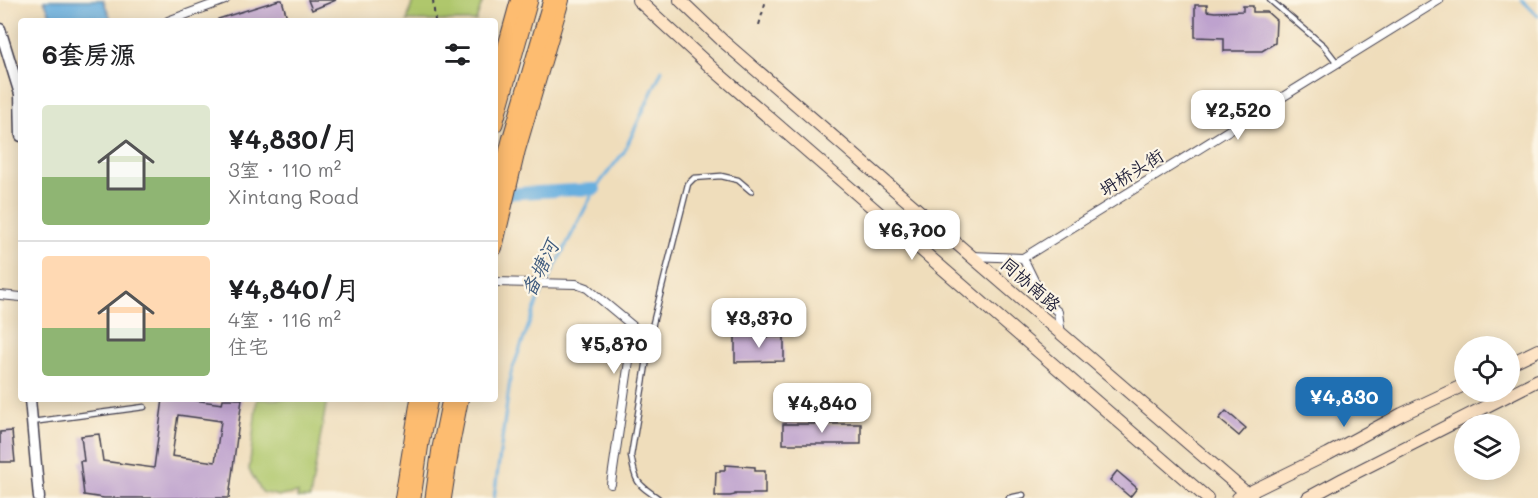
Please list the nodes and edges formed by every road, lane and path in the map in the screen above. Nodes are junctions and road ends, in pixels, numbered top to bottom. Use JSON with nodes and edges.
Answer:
{"nodes":[{"id":1,"x":225,"y":0,"type":"edge"},
{"id":2,"x":433,"y":0,"type":"edge"},
{"id":3,"x":518,"y":0,"type":"edge"},
{"id":4,"x":530,"y":0,"type":"edge"},
{"id":5,"x":551,"y":0,"type":"edge"},
{"id":6,"x":562,"y":0,"type":"edge"},
{"id":7,"x":638,"y":0,"type":"edge"},
{"id":8,"x":680,"y":0,"type":"edge"},
{"id":9,"x":766,"y":0,"type":"edge"},
{"id":10,"x":1270,"y":0,"type":"edge"},
{"id":11,"x":1439,"y":0,"type":"edge"},
{"id":12,"x":176,"y":18,"type":"edge"},
{"id":13,"x":435,"y":18,"type":"edge"},
{"id":14,"x":759,"y":25,"type":"dead end"},
{"id":15,"x":0,"y":28,"type":"edge"},
{"id":16,"x":1338,"y":64,"type":"junction"},
{"id":17,"x":498,"y":72,"type":"edge"},
{"id":18,"x":18,"y":85,"type":"edge"},
{"id":19,"x":498,"y":113,"type":"edge"},
{"id":20,"x":498,"y":188,"type":"edge"},
{"id":21,"x":751,"y":191,"type":"dead end"},
{"id":22,"x":498,"y":236,"type":"edge"},
{"id":23,"x":971,"y":256,"type":"junction"},
{"id":24,"x":1023,"y":258,"type":"junction"},
{"id":25,"x":498,"y":282,"type":"edge"},
{"id":26,"x":0,"y":295,"type":"edge"},
{"id":27,"x":18,"y":297,"type":"edge"},
{"id":28,"x":1061,"y":335,"type":"junction"},
{"id":29,"x":1538,"y":350,"type":"edge"},
{"id":30,"x":1520,"y":359,"type":"edge"},
{"id":31,"x":1538,"y":380,"type":"edge"},
{"id":32,"x":1454,"y":390,"type":"edge"},
{"id":33,"x":30,"y":402,"type":"edge"},
{"id":34,"x":418,"y":402,"type":"edge"},
{"id":35,"x":429,"y":402,"type":"edge"},
{"id":36,"x":449,"y":402,"type":"edge"},
{"id":37,"x":460,"y":402,"type":"edge"},
{"id":38,"x":144,"y":407,"type":"dead end"},
{"id":39,"x":32,"y":422,"type":"junction"},
{"id":40,"x":611,"y":484,"type":"dead end"},
{"id":41,"x":1023,"y":495,"type":"dead end"},
{"id":42,"x":1246,"y":496,"type":"edge"},
{"id":43,"x":39,"y":498,"type":"edge"},
{"id":44,"x":402,"y":498,"type":"edge"},
{"id":45,"x":413,"y":498,"type":"edge"},
{"id":46,"x":433,"y":498,"type":"edge"},
{"id":47,"x":444,"y":498,"type":"edge"},
{"id":48,"x":658,"y":498,"type":"edge"},
{"id":49,"x":1009,"y":498,"type":"edge"},
{"id":50,"x":1207,"y":498,"type":"edge"},
{"id":51,"x":1308,"y":498,"type":"edge"}],
"edges":[{"from":1,"to":12,"type":"street"},
{"from":2,"to":13,"type":"path"},
{"from":3,"to":17,"type":"main road"},
{"from":4,"to":19,"type":"highway"},
{"from":5,"to":20,"type":"highway"},
{"from":6,"to":22,"type":"main road"},
{"from":7,"to":50,"type":"main road"},
{"from":8,"to":23,"type":"main road","name":"同协南路"},
{"from":9,"to":14,"type":"path"},
{"from":10,"to":16,"type":"lane"},
{"from":11,"to":16,"type":"street","name":"坍桥头街"},
{"from":15,"to":18,"type":"street"},
{"from":16,"to":24,"type":"street","name":"坍桥头街"},
{"from":21,"to":48,"type":"lane"},
{"from":23,"to":24,"type":"street"},
{"from":23,"to":28,"type":"main road","name":"同协南路"},
{"from":24,"to":28,"type":"street"},
{"from":25,"to":40,"type":"street"},
{"from":26,"to":27,"type":"street"},
{"from":28,"to":42,"type":"main road","name":"同协南路"},
{"from":29,"to":30,"type":"main road"},
{"from":31,"to":51,"type":"main road"},
{"from":32,"to":42,"type":"main road"},
{"from":33,"to":39,"type":"street"},
{"from":34,"to":44,"type":"main road"},
{"from":35,"to":45,"type":"highway"},
{"from":36,"to":46,"type":"highway"},
{"from":37,"to":47,"type":"main road"},
{"from":38,"to":39,"type":"lane"},
{"from":39,"to":43,"type":"street"},
{"from":41,"to":49,"type":"lane"}]}
